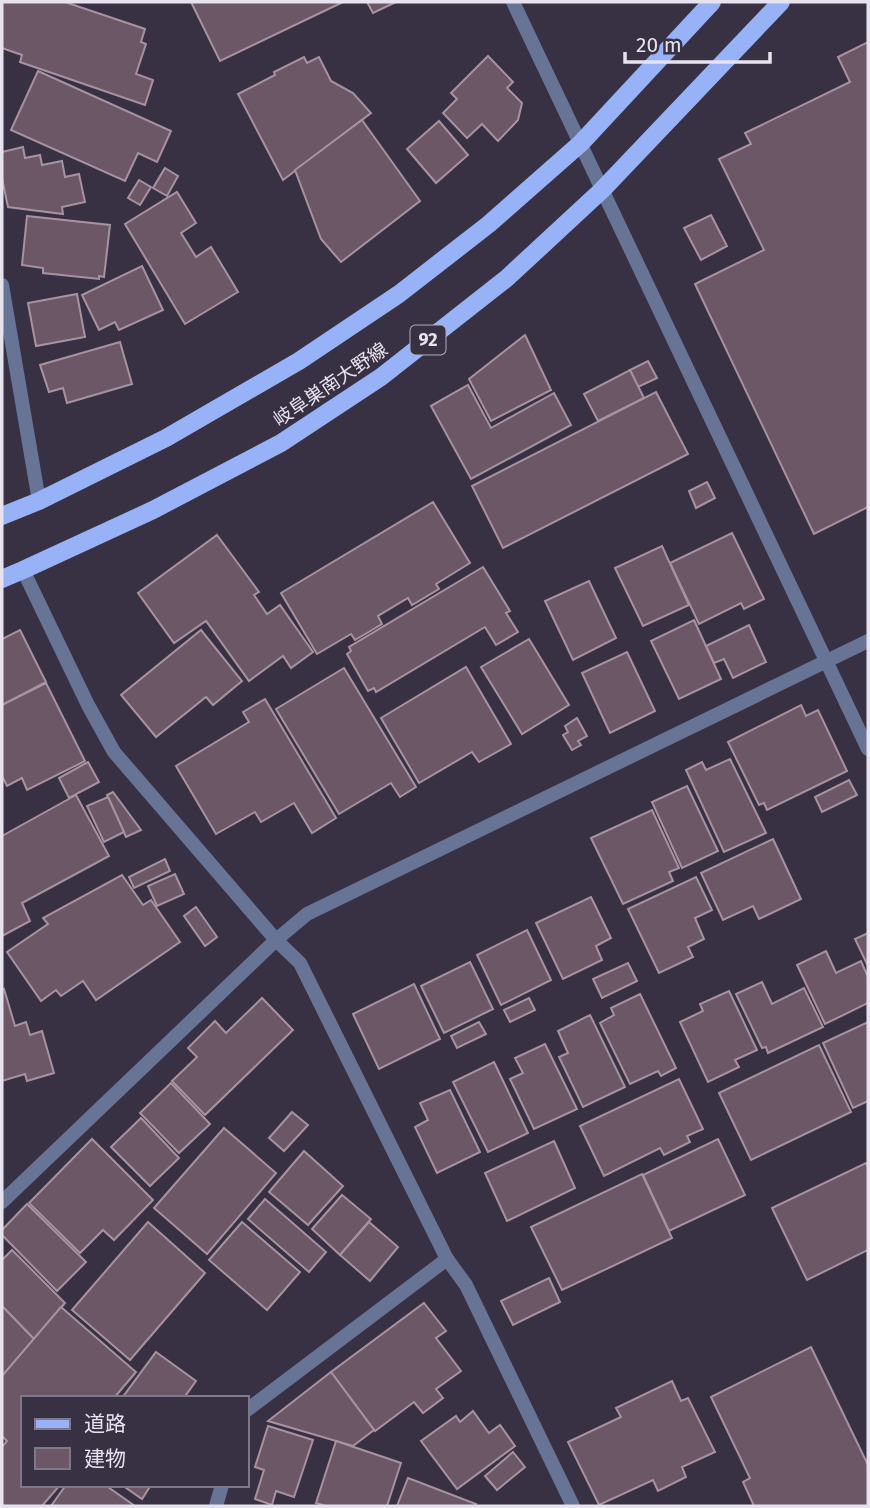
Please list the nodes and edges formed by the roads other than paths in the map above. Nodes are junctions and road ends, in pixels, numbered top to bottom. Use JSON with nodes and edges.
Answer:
{"nodes":[{"id":1,"x":513,"y":2,"type":"edge"},
{"id":2,"x":712,"y":2,"type":"edge"},
{"id":3,"x":781,"y":2,"type":"edge"},
{"id":4,"x":580,"y":143,"type":"junction"},
{"id":5,"x":602,"y":190,"type":"junction"},
{"id":6,"x":2,"y":285,"type":"edge"},
{"id":7,"x":39,"y":501,"type":"junction"},
{"id":8,"x":2,"y":516,"type":"edge"},
{"id":9,"x":23,"y":570,"type":"junction"},
{"id":10,"x":2,"y":579,"type":"edge"},
{"id":11,"x":868,"y":641,"type":"edge"},
{"id":12,"x":825,"y":661,"type":"junction"},
{"id":13,"x":868,"y":749,"type":"edge"},
{"id":14,"x":276,"y":940,"type":"junction"},
{"id":15,"x":2,"y":1202,"type":"edge"},
{"id":16,"x":447,"y":1259,"type":"junction"},
{"id":17,"x":248,"y":1409,"type":"edge"},
{"id":18,"x":221,"y":1487,"type":"edge"},
{"id":19,"x":216,"y":1506,"type":"edge"},
{"id":20,"x":573,"y":1506,"type":"edge"}],
"edges":[{"from":1,"to":4,"type":"street"},
{"from":2,"to":4,"type":"main road","name":"岐阜巣南大野線"},
{"from":3,"to":5,"type":"main road","name":"岐阜巣南大野線","number":"92"},
{"from":4,"to":5,"type":"street"},
{"from":4,"to":7,"type":"main road","name":"岐阜巣南大野線"},
{"from":5,"to":9,"type":"main road","name":"岐阜巣南大野線","number":"92"},
{"from":5,"to":12,"type":"street"},
{"from":6,"to":7,"type":"street"},
{"from":7,"to":8,"type":"main road","name":"岐阜巣南大野線"},
{"from":9,"to":10,"type":"main road","name":"岐阜巣南大野線","number":"92"},
{"from":9,"to":14,"type":"street"},
{"from":11,"to":12,"type":"street"},
{"from":12,"to":13,"type":"street"},
{"from":12,"to":14,"type":"street"},
{"from":14,"to":15,"type":"street"},
{"from":14,"to":16,"type":"street"},
{"from":16,"to":17,"type":"street"},
{"from":16,"to":20,"type":"street"},
{"from":18,"to":19,"type":"street"}]}
